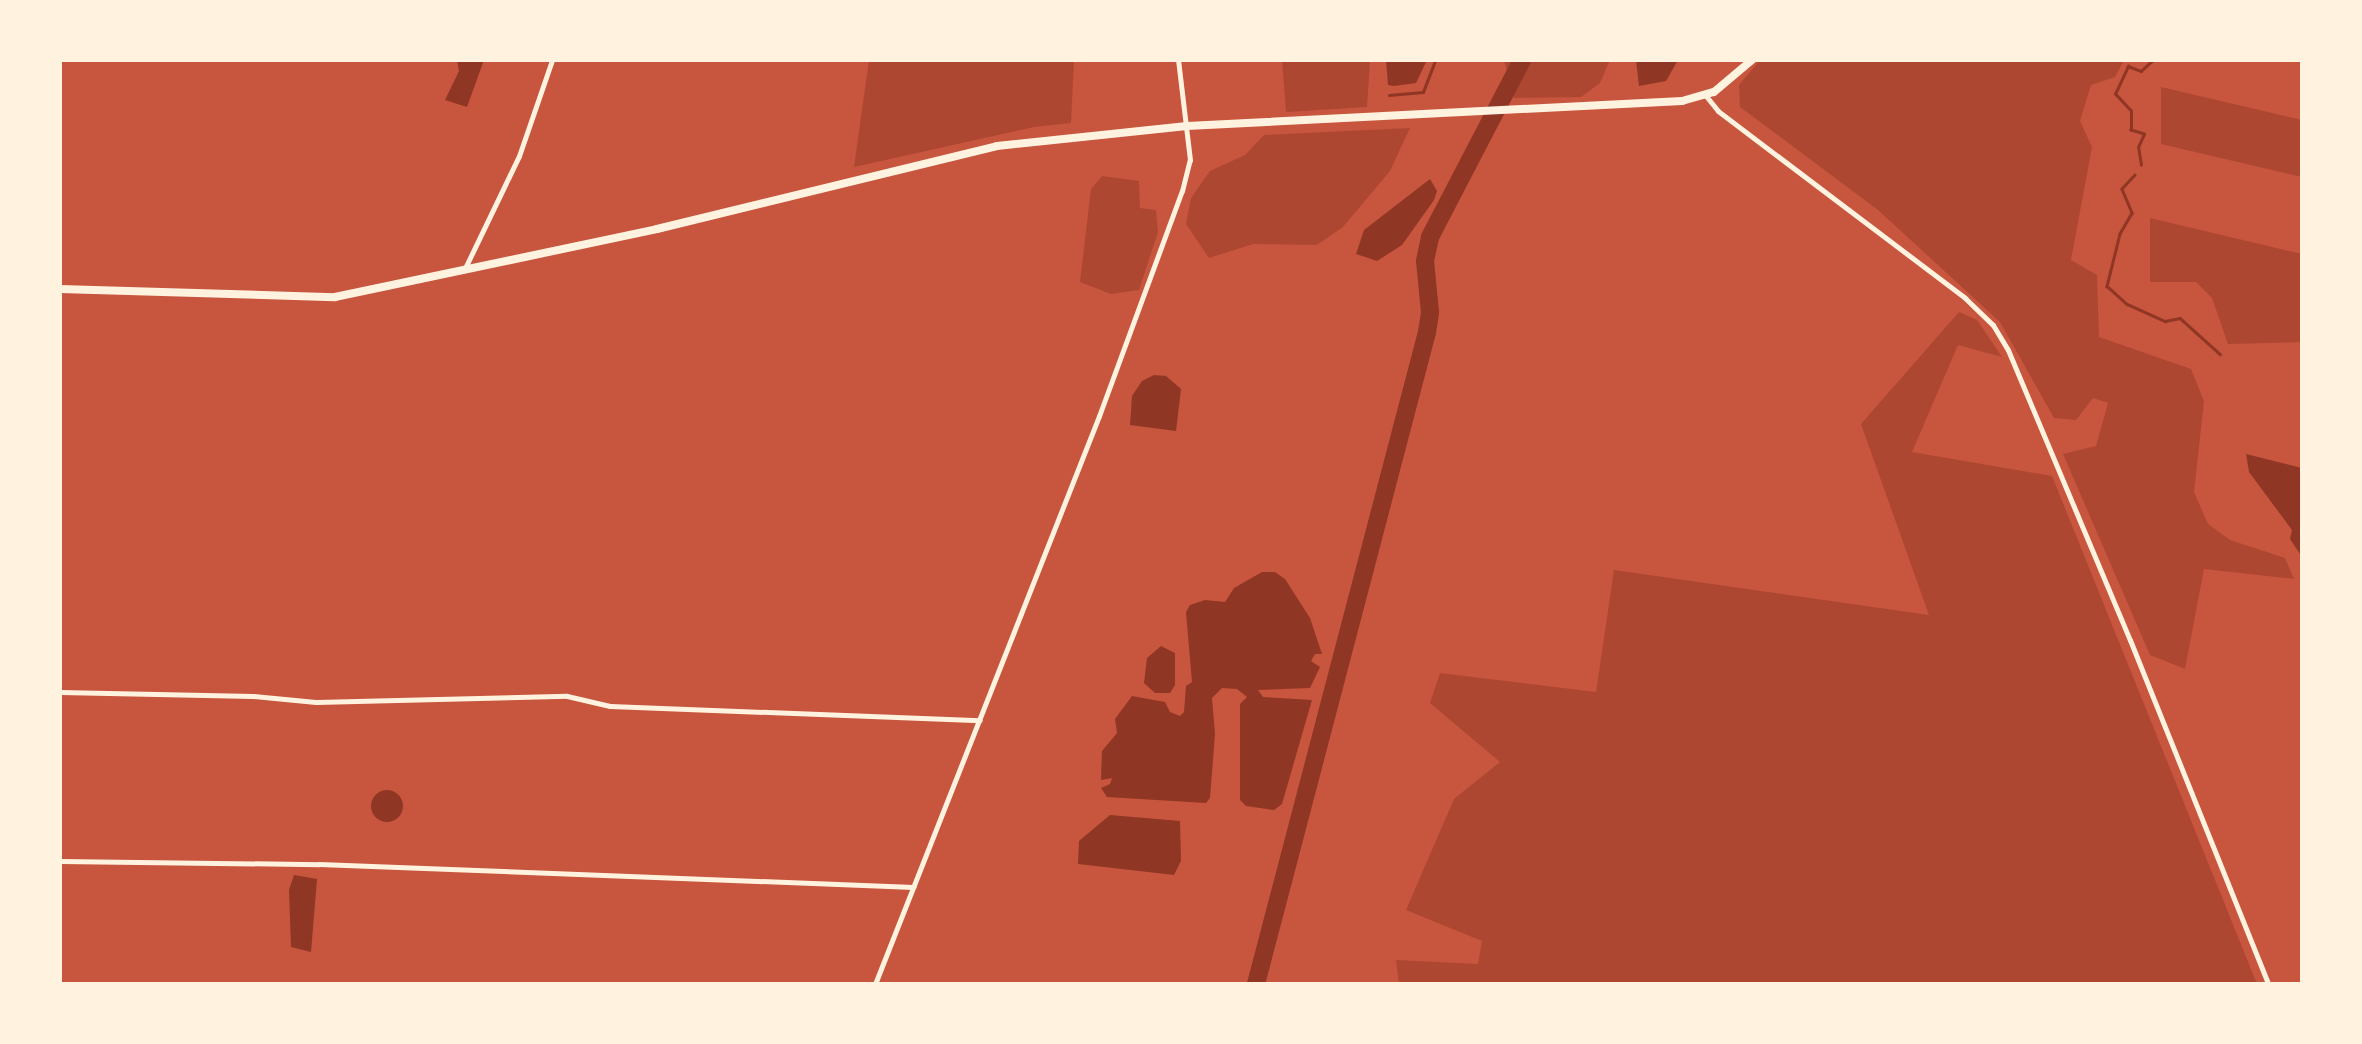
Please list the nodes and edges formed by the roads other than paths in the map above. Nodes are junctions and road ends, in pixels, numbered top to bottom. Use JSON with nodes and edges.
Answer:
{"nodes":[{"id":1,"x":552,"y":60,"type":"edge"},
{"id":2,"x":1178,"y":60,"type":"edge"},
{"id":3,"x":1752,"y":60,"type":"edge"},
{"id":4,"x":1706,"y":96,"type":"junction"},
{"id":5,"x":1187,"y":126,"type":"junction"},
{"id":6,"x":466,"y":266,"type":"junction"},
{"id":7,"x":60,"y":289,"type":"edge"},
{"id":8,"x":60,"y":692,"type":"edge"},
{"id":9,"x":980,"y":720,"type":"junction"},
{"id":10,"x":60,"y":861,"type":"edge"},
{"id":11,"x":914,"y":887,"type":"junction"},
{"id":12,"x":875,"y":984,"type":"edge"},
{"id":13,"x":2268,"y":984,"type":"edge"}],
"edges":[{"from":1,"to":6,"type":"street"},
{"from":2,"to":5,"type":"street"},
{"from":3,"to":4,"type":"street"},
{"from":4,"to":5,"type":"street"},
{"from":4,"to":13,"type":"street"},
{"from":5,"to":6,"type":"street"},
{"from":5,"to":9,"type":"street"},
{"from":6,"to":7,"type":"street"},
{"from":8,"to":9,"type":"street"},
{"from":9,"to":11,"type":"street"},
{"from":10,"to":11,"type":"street"},
{"from":11,"to":12,"type":"street"}]}
